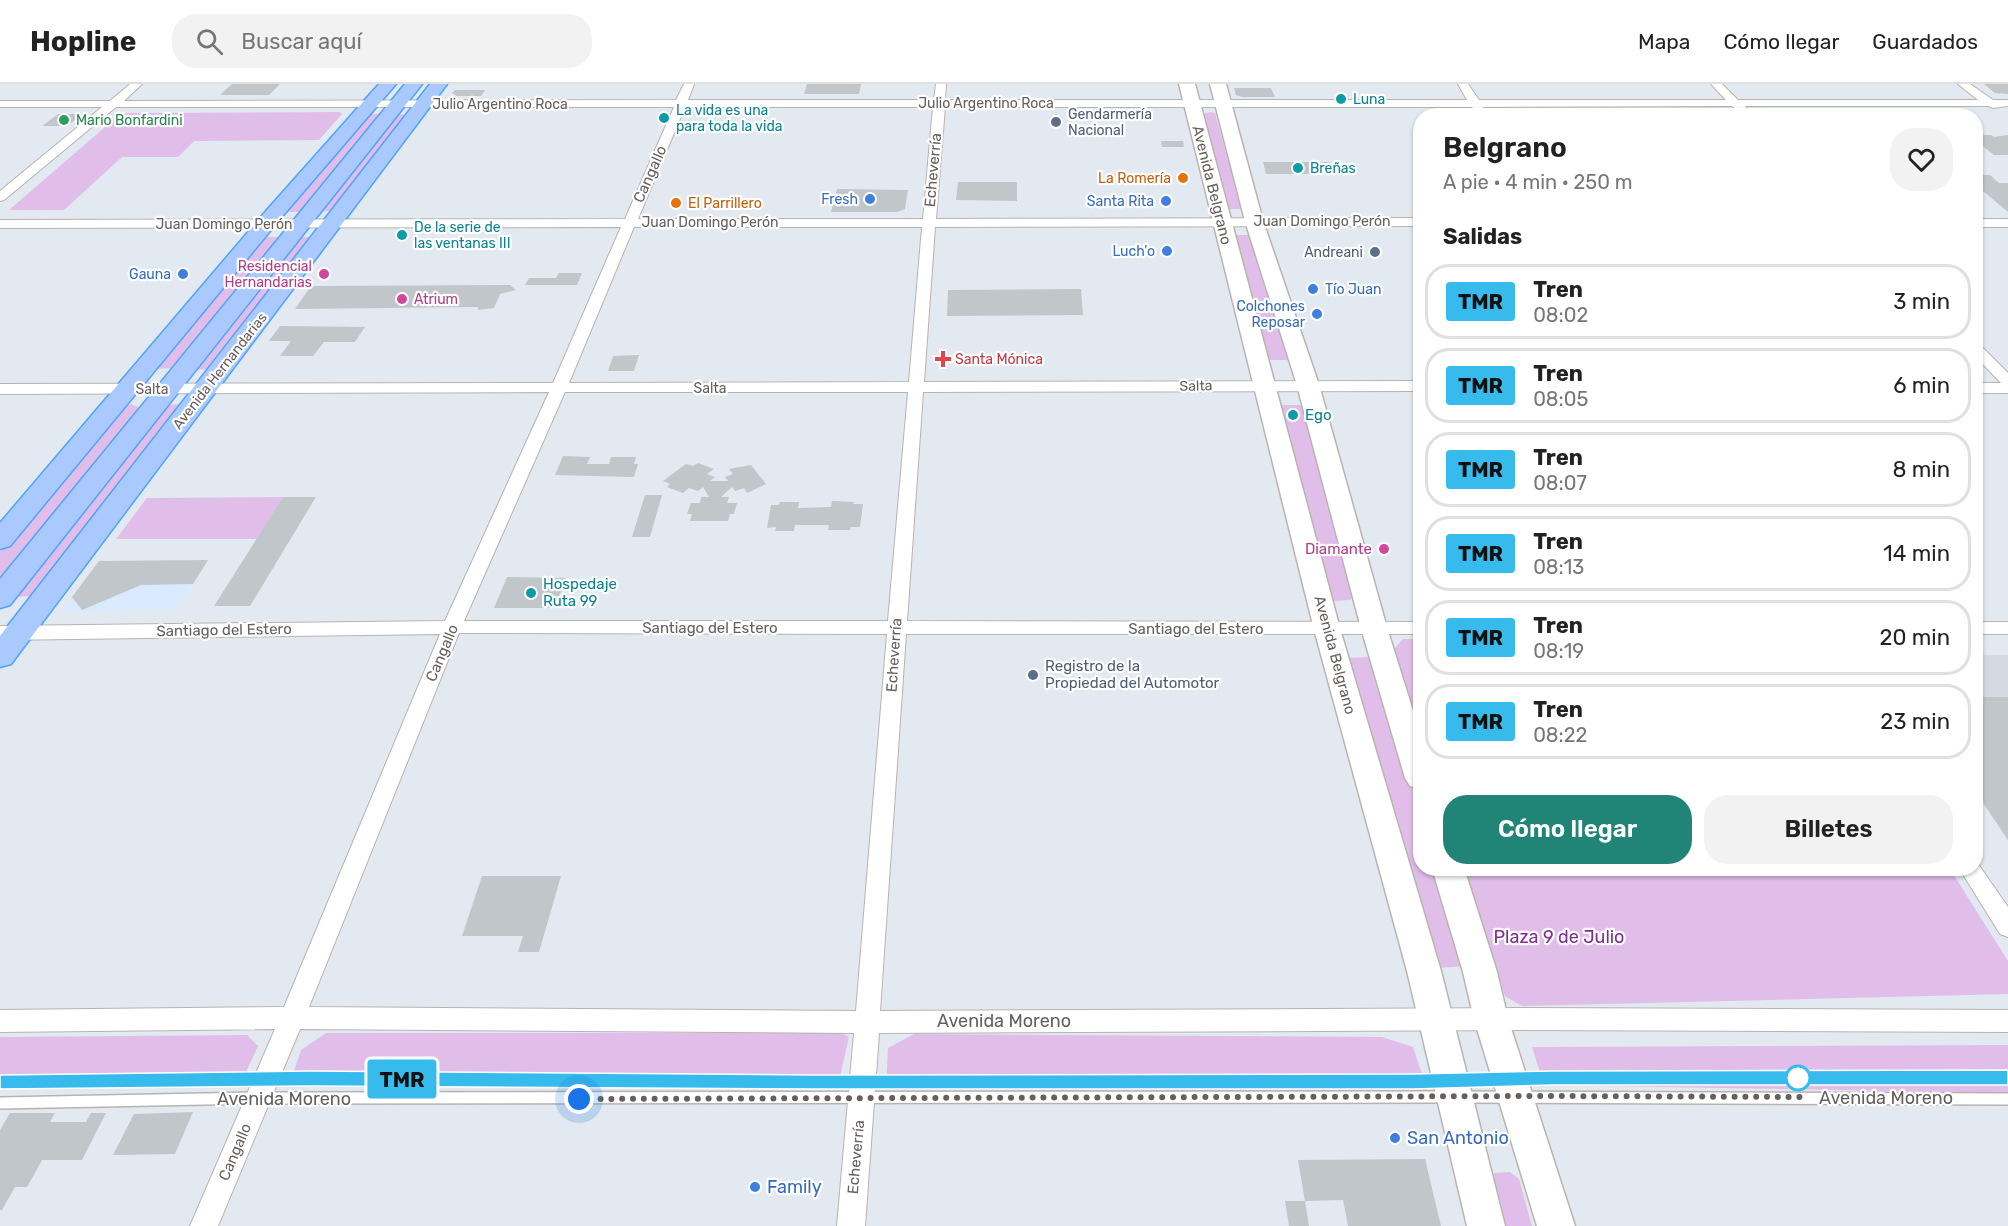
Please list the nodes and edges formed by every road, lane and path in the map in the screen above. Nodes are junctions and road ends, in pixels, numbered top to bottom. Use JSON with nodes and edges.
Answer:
{"nodes":[{"id":1,"x":137,"y":84,"type":"edge"},
{"id":2,"x":388,"y":84,"type":"edge"},
{"id":3,"x":414,"y":84,"type":"edge"},
{"id":4,"x":439,"y":84,"type":"edge"},
{"id":5,"x":689,"y":84,"type":"edge"},
{"id":6,"x":941,"y":84,"type":"edge"},
{"id":7,"x":1187,"y":84,"type":"edge"},
{"id":8,"x":1218,"y":84,"type":"edge"},
{"id":9,"x":1463,"y":84,"type":"edge"},
{"id":10,"x":1716,"y":84,"type":"edge"},
{"id":11,"x":1964,"y":84,"type":"edge"},
{"id":12,"x":939,"y":103,"type":"junction"},
{"id":13,"x":1191,"y":103,"type":"junction"},
{"id":14,"x":1225,"y":103,"type":"junction"},
{"id":15,"x":1475,"y":103,"type":"junction"},
{"id":16,"x":0,"y":104,"type":"edge"},
{"id":17,"x":113,"y":104,"type":"junction"},
{"id":18,"x":371,"y":104,"type":"junction"},
{"id":19,"x":398,"y":104,"type":"junction"},
{"id":20,"x":423,"y":104,"type":"junction"},
{"id":21,"x":681,"y":104,"type":"junction"},
{"id":22,"x":1736,"y":104,"type":"junction"},
{"id":23,"x":1990,"y":104,"type":"junction"},
{"id":24,"x":1478,"y":108,"type":"edge"},
{"id":25,"x":1740,"y":108,"type":"edge"},
{"id":26,"x":2006,"y":109,"type":"edge"},
{"id":27,"x":0,"y":197,"type":"edge"},
{"id":28,"x":1222,"y":221,"type":"junction"},
{"id":29,"x":1254,"y":221,"type":"junction"},
{"id":30,"x":628,"y":222,"type":"junction"},
{"id":31,"x":1413,"y":222,"type":"edge"},
{"id":32,"x":928,"y":223,"type":"junction"},
{"id":33,"x":1983,"y":223,"type":"edge"},
{"id":34,"x":2008,"y":223,"type":"edge"},
{"id":35,"x":0,"y":224,"type":"edge"},
{"id":36,"x":267,"y":224,"type":"junction"},
{"id":37,"x":299,"y":224,"type":"junction"},
{"id":38,"x":333,"y":224,"type":"junction"},
{"id":39,"x":1983,"y":356,"type":"edge"},
{"id":40,"x":2008,"y":382,"type":"edge"},
{"id":41,"x":1264,"y":385,"type":"junction"},
{"id":42,"x":1308,"y":385,"type":"junction"},
{"id":43,"x":1413,"y":386,"type":"edge"},
{"id":44,"x":559,"y":388,"type":"junction"},
{"id":45,"x":1983,"y":388,"type":"edge"},
{"id":46,"x":2008,"y":388,"type":"edge"},
{"id":47,"x":0,"y":389,"type":"edge"},
{"id":48,"x":167,"y":389,"type":"junction"},
{"id":49,"x":206,"y":389,"type":"junction"},
{"id":50,"x":916,"y":389,"type":"junction"},
{"id":51,"x":127,"y":390,"type":"junction"},
{"id":52,"x":0,"y":540,"type":"edge"},
{"id":53,"x":0,"y":598,"type":"edge"},
{"id":54,"x":452,"y":627,"type":"junction"},
{"id":55,"x":895,"y":628,"type":"junction"},
{"id":56,"x":1374,"y":628,"type":"junction"},
{"id":57,"x":1413,"y":628,"type":"edge"},
{"id":58,"x":1983,"y":628,"type":"edge"},
{"id":59,"x":2008,"y":628,"type":"edge"},
{"id":60,"x":1327,"y":629,"type":"junction"},
{"id":61,"x":9,"y":633,"type":"edge"},
{"id":62,"x":0,"y":657,"type":"edge"},
{"id":63,"x":1413,"y":755,"type":"edge"},
{"id":64,"x":1450,"y":876,"type":"edge"},
{"id":65,"x":1975,"y":876,"type":"edge"},
{"id":66,"x":2008,"y":927,"type":"edge"},
{"id":67,"x":292,"y":1018,"type":"junction"},
{"id":68,"x":1491,"y":1019,"type":"junction"},
{"id":69,"x":1435,"y":1020,"type":"junction"},
{"id":70,"x":2008,"y":1021,"type":"edge"},
{"id":71,"x":0,"y":1022,"type":"edge"},
{"id":72,"x":867,"y":1022,"type":"junction"},
{"id":73,"x":1517,"y":1096,"type":"junction"},
{"id":74,"x":1455,"y":1097,"type":"junction"},
{"id":75,"x":258,"y":1098,"type":"junction"},
{"id":76,"x":861,"y":1099,"type":"junction"},
{"id":77,"x":2008,"y":1099,"type":"edge"},
{"id":78,"x":0,"y":1103,"type":"edge"},
{"id":79,"x":204,"y":1226,"type":"edge"},
{"id":80,"x":851,"y":1226,"type":"edge"},
{"id":81,"x":1486,"y":1226,"type":"edge"},
{"id":82,"x":1556,"y":1226,"type":"edge"}],
"edges":[{"from":1,"to":17,"type":"street"},
{"from":2,"to":18,"type":"main road"},
{"from":3,"to":19,"type":"main road","name":"Avenida Hernandarias"},
{"from":4,"to":20,"type":"main road","name":"Avenida Hernandarias"},
{"from":5,"to":21,"type":"street","name":"Cangallo"},
{"from":6,"to":12,"type":"street","name":"Echeverría"},
{"from":7,"to":13,"type":"main road","name":"Avenida Belgrano"},
{"from":8,"to":14,"type":"main road"},
{"from":9,"to":15,"type":"street"},
{"from":10,"to":22,"type":"street"},
{"from":11,"to":23,"type":"street"},
{"from":12,"to":13,"type":"street","name":"Julio Argentino Roca"},
{"from":12,"to":21,"type":"street","name":"Julio Argentino Roca"},
{"from":12,"to":32,"type":"street","name":"Echeverría"},
{"from":13,"to":14,"type":"street","name":"Julio Argentino Roca"},
{"from":13,"to":28,"type":"main road","name":"Avenida Belgrano"},
{"from":14,"to":15,"type":"street","name":"Julio Argentino Roca"},
{"from":14,"to":29,"type":"main road"},
{"from":15,"to":22,"type":"street","name":"Julio Argentino Roca"},
{"from":15,"to":24,"type":"street"},
{"from":16,"to":17,"type":"street","name":"Julio Argentino Roca"},
{"from":17,"to":18,"type":"street","name":"Julio Argentino Roca"},
{"from":17,"to":27,"type":"street"},
{"from":18,"to":19,"type":"street","name":"Julio Argentino Roca"},
{"from":18,"to":36,"type":"main road"},
{"from":19,"to":20,"type":"street","name":"Julio Argentino Roca"},
{"from":19,"to":37,"type":"main road","name":"Avenida Hernandarias"},
{"from":20,"to":21,"type":"street","name":"Julio Argentino Roca"},
{"from":20,"to":38,"type":"main road","name":"Avenida Hernandarias"},
{"from":21,"to":30,"type":"street","name":"Cangallo"},
{"from":22,"to":23,"type":"street","name":"Julio Argentino Roca"},
{"from":22,"to":25,"type":"street"},
{"from":23,"to":26,"type":"street"},
{"from":28,"to":29,"type":"street","name":"Juan Domingo Perón"},
{"from":28,"to":32,"type":"street","name":"Juan Domingo Perón"},
{"from":28,"to":41,"type":"main road","name":"Avenida Belgrano"},
{"from":29,"to":31,"type":"street","name":"Juan Domingo Perón"},
{"from":29,"to":42,"type":"main road"},
{"from":30,"to":32,"type":"street","name":"Juan Domingo Perón"},
{"from":30,"to":38,"type":"street","name":"Juan Domingo Perón"},
{"from":30,"to":44,"type":"street","name":"Cangallo"},
{"from":32,"to":50,"type":"street","name":"Echeverría"},
{"from":33,"to":34,"type":"street"},
{"from":35,"to":36,"type":"street","name":"Juan Domingo Perón"},
{"from":36,"to":37,"type":"street","name":"Juan Domingo Perón"},
{"from":36,"to":51,"type":"main road"},
{"from":37,"to":38,"type":"street","name":"Juan Domingo Perón"},
{"from":37,"to":48,"type":"main road","name":"Avenida Hernandarias"},
{"from":38,"to":49,"type":"main road","name":"Avenida Hernandarias"},
{"from":39,"to":40,"type":"street"},
{"from":41,"to":42,"type":"street","name":"Salta"},
{"from":41,"to":50,"type":"street","name":"Salta"},
{"from":41,"to":60,"type":"main road","name":"Avenida Belgrano"},
{"from":42,"to":43,"type":"street","name":"Salta"},
{"from":42,"to":56,"type":"main road"},
{"from":44,"to":49,"type":"street","name":"Salta"},
{"from":44,"to":50,"type":"street","name":"Salta"},
{"from":44,"to":54,"type":"street","name":"Cangallo"},
{"from":45,"to":46,"type":"street"},
{"from":47,"to":51,"type":"street","name":"Salta"},
{"from":48,"to":49,"type":"street","name":"Salta"},
{"from":48,"to":51,"type":"street","name":"Salta"},
{"from":48,"to":53,"type":"main road","name":"Avenida Hernandarias"},
{"from":49,"to":61,"type":"main road","name":"Avenida Hernandarias"},
{"from":50,"to":55,"type":"street","name":"Echeverría"},
{"from":51,"to":52,"type":"main road"},
{"from":54,"to":55,"type":"street","name":"Santiago del Estero"},
{"from":54,"to":61,"type":"street","name":"Santiago del Estero"},
{"from":54,"to":67,"type":"street","name":"Cangallo"},
{"from":55,"to":60,"type":"street","name":"Santiago del Estero"},
{"from":55,"to":72,"type":"street","name":"Echeverría"},
{"from":56,"to":57,"type":"street","name":"Santiago del Estero"},
{"from":56,"to":60,"type":"street","name":"Santiago del Estero"},
{"from":56,"to":63,"type":"main road"},
{"from":58,"to":59,"type":"street"},
{"from":60,"to":69,"type":"main road","name":"Avenida Belgrano"},
{"from":61,"to":62,"type":"main road","name":"Avenida Hernandarias"},
{"from":64,"to":68,"type":"main road"},
{"from":65,"to":66,"type":"street"},
{"from":67,"to":71,"type":"street","name":"Avenida Moreno"},
{"from":67,"to":72,"type":"street","name":"Avenida Moreno"},
{"from":67,"to":75,"type":"street","name":"Cangallo"},
{"from":68,"to":69,"type":"street","name":"Avenida Moreno"},
{"from":68,"to":70,"type":"street","name":"Avenida Moreno"},
{"from":68,"to":73,"type":"main road"},
{"from":69,"to":72,"type":"street","name":"Avenida Moreno"},
{"from":69,"to":74,"type":"main road","name":"Avenida Belgrano"},
{"from":72,"to":76,"type":"street","name":"Echeverría"},
{"from":73,"to":74,"type":"lane","name":"Avenida Moreno"},
{"from":73,"to":77,"type":"lane","name":"Avenida Moreno"},
{"from":73,"to":82,"type":"main road"},
{"from":74,"to":76,"type":"lane","name":"Avenida Moreno"},
{"from":74,"to":81,"type":"main road","name":"Avenida Belgrano"},
{"from":75,"to":76,"type":"lane","name":"Avenida Moreno"},
{"from":75,"to":78,"type":"lane","name":"Avenida Moreno"},
{"from":75,"to":79,"type":"street","name":"Cangallo"},
{"from":76,"to":80,"type":"street","name":"Echeverría"}]}
